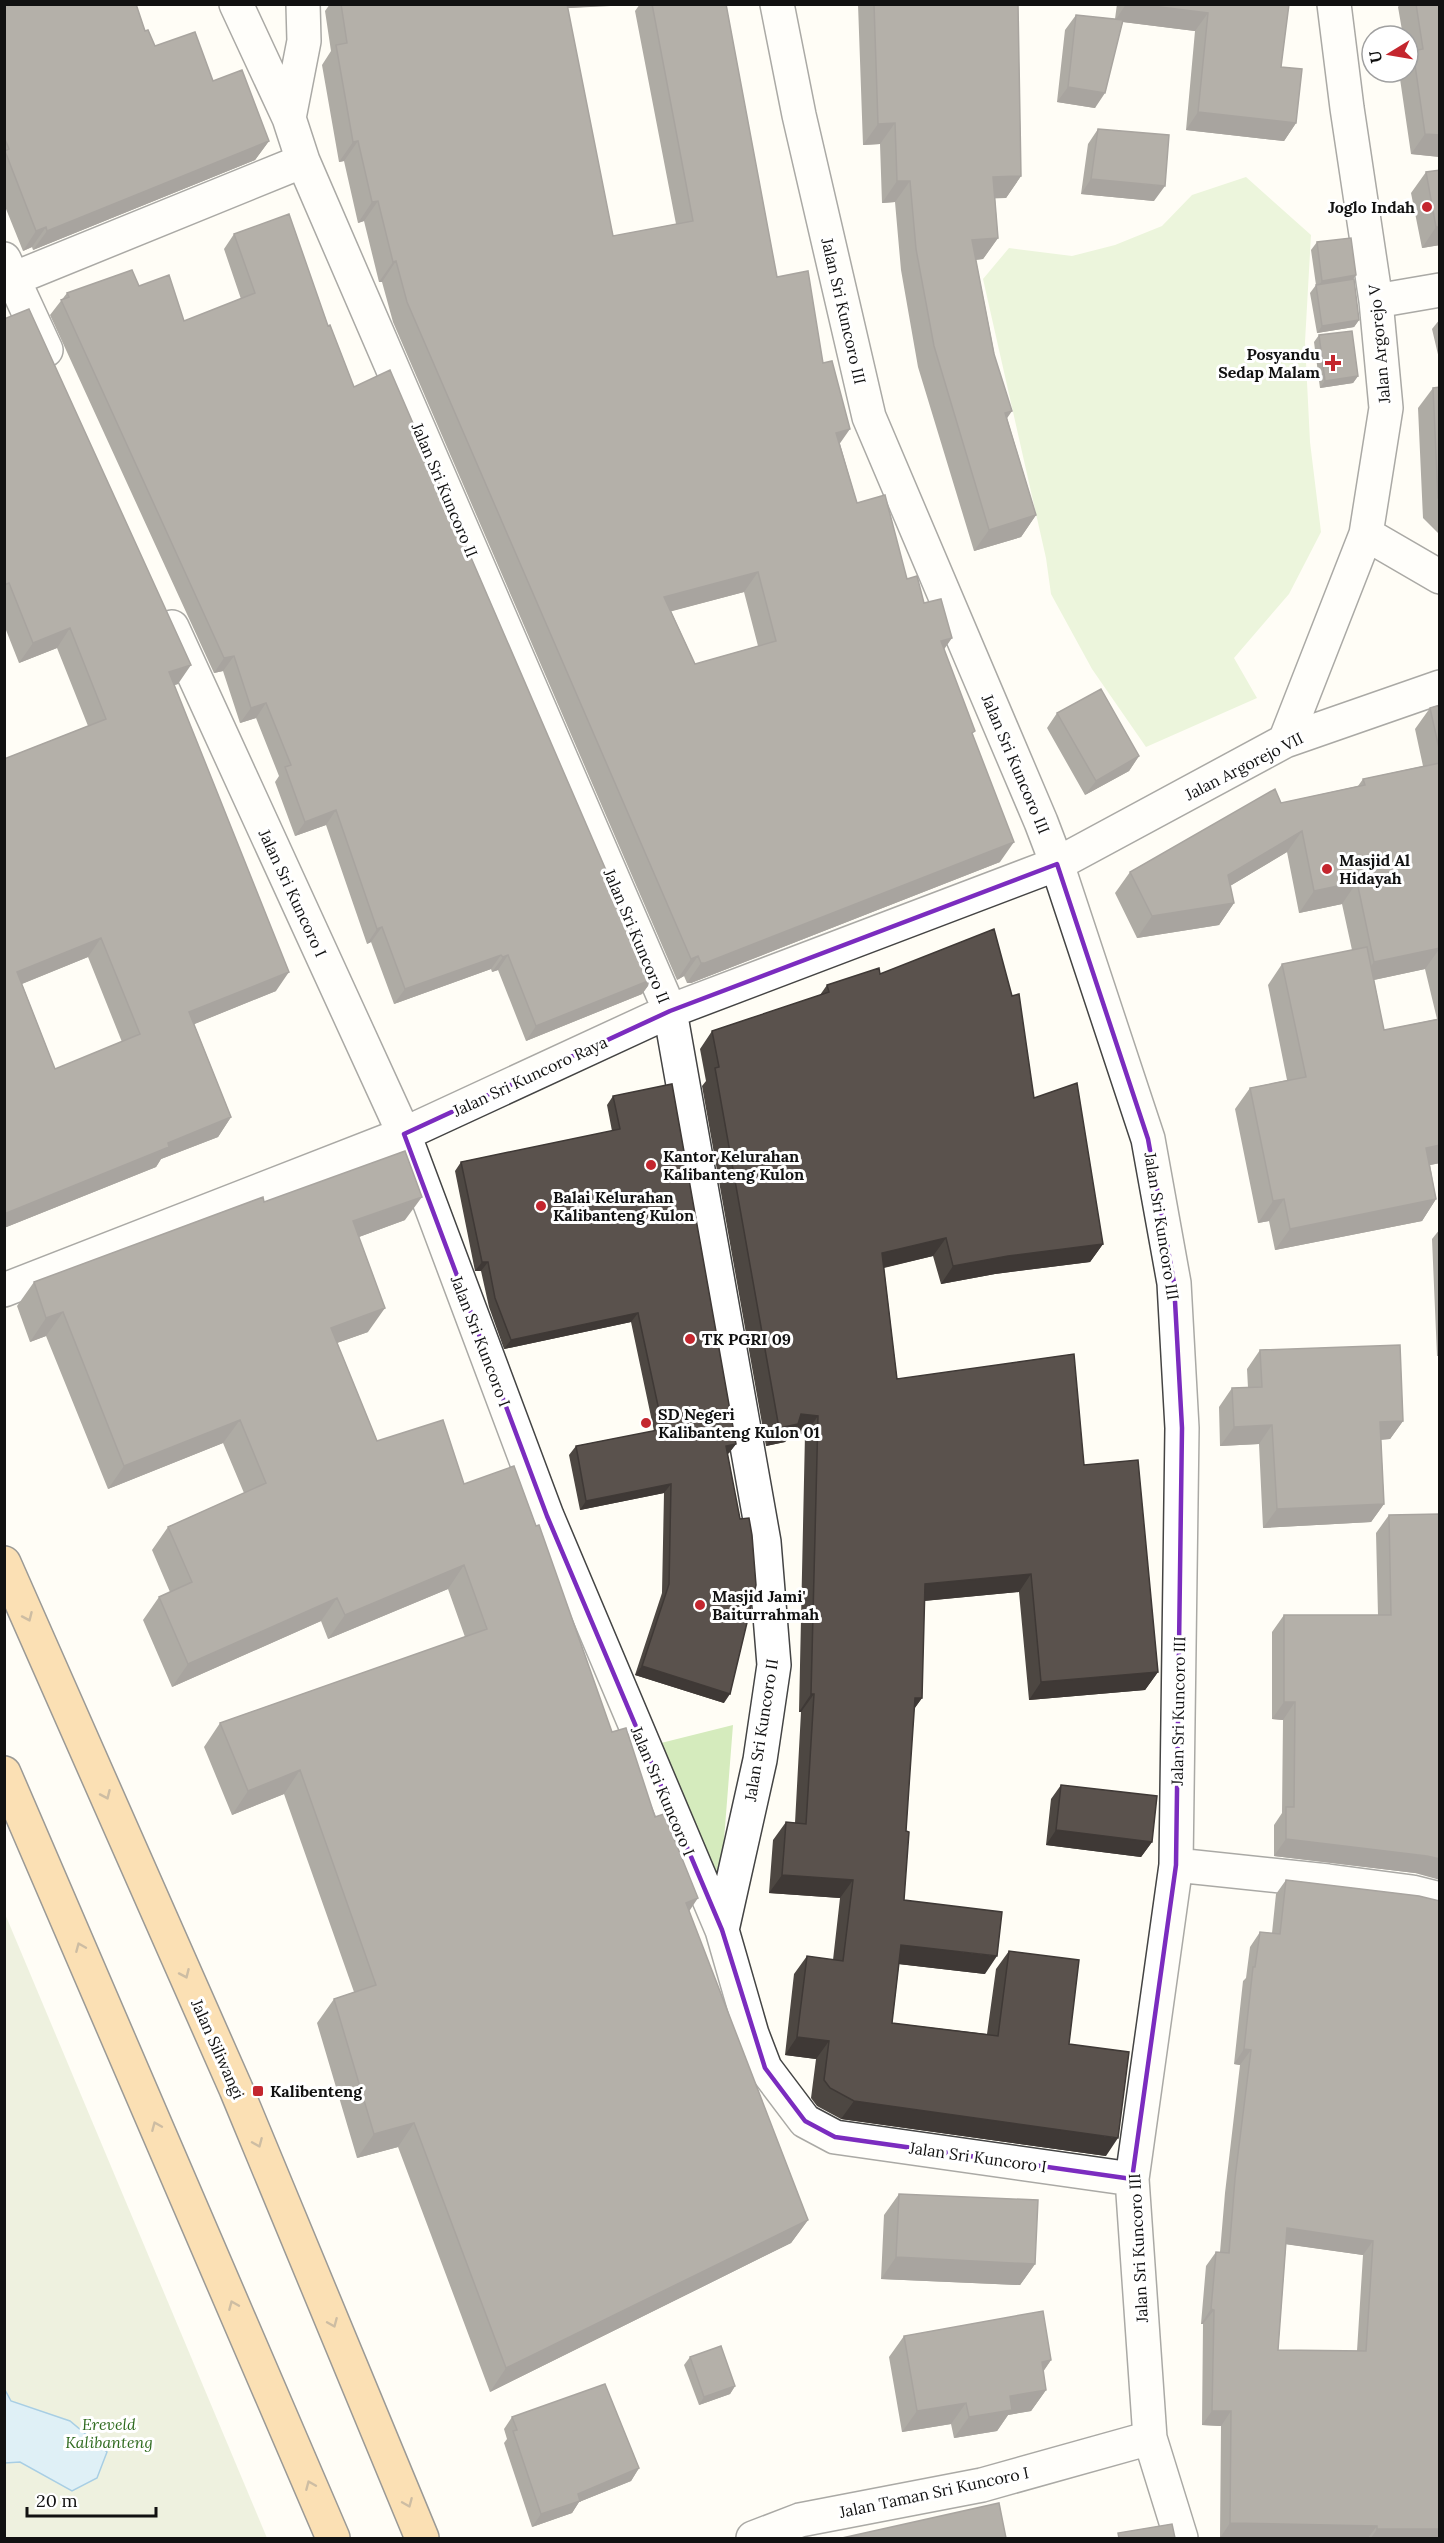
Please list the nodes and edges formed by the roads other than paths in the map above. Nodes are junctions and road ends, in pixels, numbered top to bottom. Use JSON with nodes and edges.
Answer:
{"nodes":[{"id":1,"x":236,"y":4,"type":"edge"},
{"id":2,"x":303,"y":4,"type":"edge"},
{"id":3,"x":777,"y":4,"type":"edge"},
{"id":4,"x":1334,"y":4,"type":"edge"},
{"id":5,"x":289,"y":118,"type":"junction"},
{"id":6,"x":303,"y":161,"type":"junction"},
{"id":7,"x":9,"y":269,"type":"edge"},
{"id":8,"x":1440,"y":290,"type":"edge"},
{"id":9,"x":1376,"y":301,"type":"junction"},
{"id":10,"x":58,"y":377,"type":"edge"},
{"id":11,"x":1366,"y":534,"type":"junction"},
{"id":12,"x":1440,"y":577,"type":"edge"},
{"id":13,"x":161,"y":604,"type":"edge"},
{"id":14,"x":1440,"y":687,"type":"edge"},
{"id":15,"x":1285,"y":741,"type":"junction"},
{"id":16,"x":1057,"y":864,"type":"junction"},
{"id":17,"x":670,"y":1011,"type":"junction"},
{"id":18,"x":404,"y":1134,"type":"junction"},
{"id":19,"x":4,"y":1290,"type":"edge"},
{"id":20,"x":4,"y":1563,"type":"edge"},
{"id":21,"x":4,"y":1773,"type":"edge"},
{"id":22,"x":1176,"y":1865,"type":"junction"},
{"id":23,"x":1440,"y":1899,"type":"edge"},
{"id":24,"x":722,"y":1930,"type":"junction"},
{"id":25,"x":1132,"y":2179,"type":"junction"},
{"id":26,"x":1150,"y":2438,"type":"junction"},
{"id":27,"x":333,"y":2538,"type":"edge"},
{"id":28,"x":422,"y":2538,"type":"edge"},
{"id":29,"x":753,"y":2538,"type":"edge"},
{"id":30,"x":1181,"y":2538,"type":"edge"}],
"edges":[{"from":1,"to":5,"type":"street","name":"Jalan Sri Kuncoro II"},
{"from":2,"to":5,"type":"street"},
{"from":3,"to":16,"type":"street","name":"Jalan Sri Kuncoro III"},
{"from":4,"to":9,"type":"street","name":"Jalan Argorejo V"},
{"from":5,"to":6,"type":"street","name":"Jalan Sri Kuncoro II"},
{"from":6,"to":7,"type":"street"},
{"from":6,"to":17,"type":"street","name":"Jalan Sri Kuncoro II"},
{"from":7,"to":10,"type":"street"},
{"from":8,"to":9,"type":"street"},
{"from":9,"to":11,"type":"street","name":"Jalan Argorejo V"},
{"from":11,"to":12,"type":"street"},
{"from":11,"to":15,"type":"street","name":"Jalan Argorejo V"},
{"from":13,"to":18,"type":"street","name":"Jalan Sri Kuncoro I"},
{"from":14,"to":15,"type":"street","name":"Jalan Argorejo VII"},
{"from":15,"to":16,"type":"street","name":"Jalan Argorejo VII"},
{"from":16,"to":17,"type":"street","name":"Jalan Sri Kuncoro Raya"},
{"from":16,"to":22,"type":"street","name":"Jalan Sri Kuncoro III"},
{"from":17,"to":18,"type":"street","name":"Jalan Sri Kuncoro Raya"},
{"from":17,"to":24,"type":"street","name":"Jalan Sri Kuncoro II"},
{"from":18,"to":19,"type":"street","name":"Jalan Sri Kuncoro Raya"},
{"from":18,"to":24,"type":"street","name":"Jalan Sri Kuncoro I"},
{"from":20,"to":28,"type":"highway","name":"Jalan Siliwangi","one_way":true},
{"from":27,"to":21,"type":"highway","one_way":true},
{"from":22,"to":23,"type":"street"},
{"from":22,"to":25,"type":"street","name":"Jalan Sri Kuncoro III"},
{"from":24,"to":25,"type":"street","name":"Jalan Sri Kuncoro I"},
{"from":25,"to":26,"type":"street","name":"Jalan Sri Kuncoro III"},
{"from":26,"to":29,"type":"street","name":"Jalan Taman Sri Kuncoro I"},
{"from":26,"to":30,"type":"street","name":"Jalan Sri Kuncoro III"}]}
